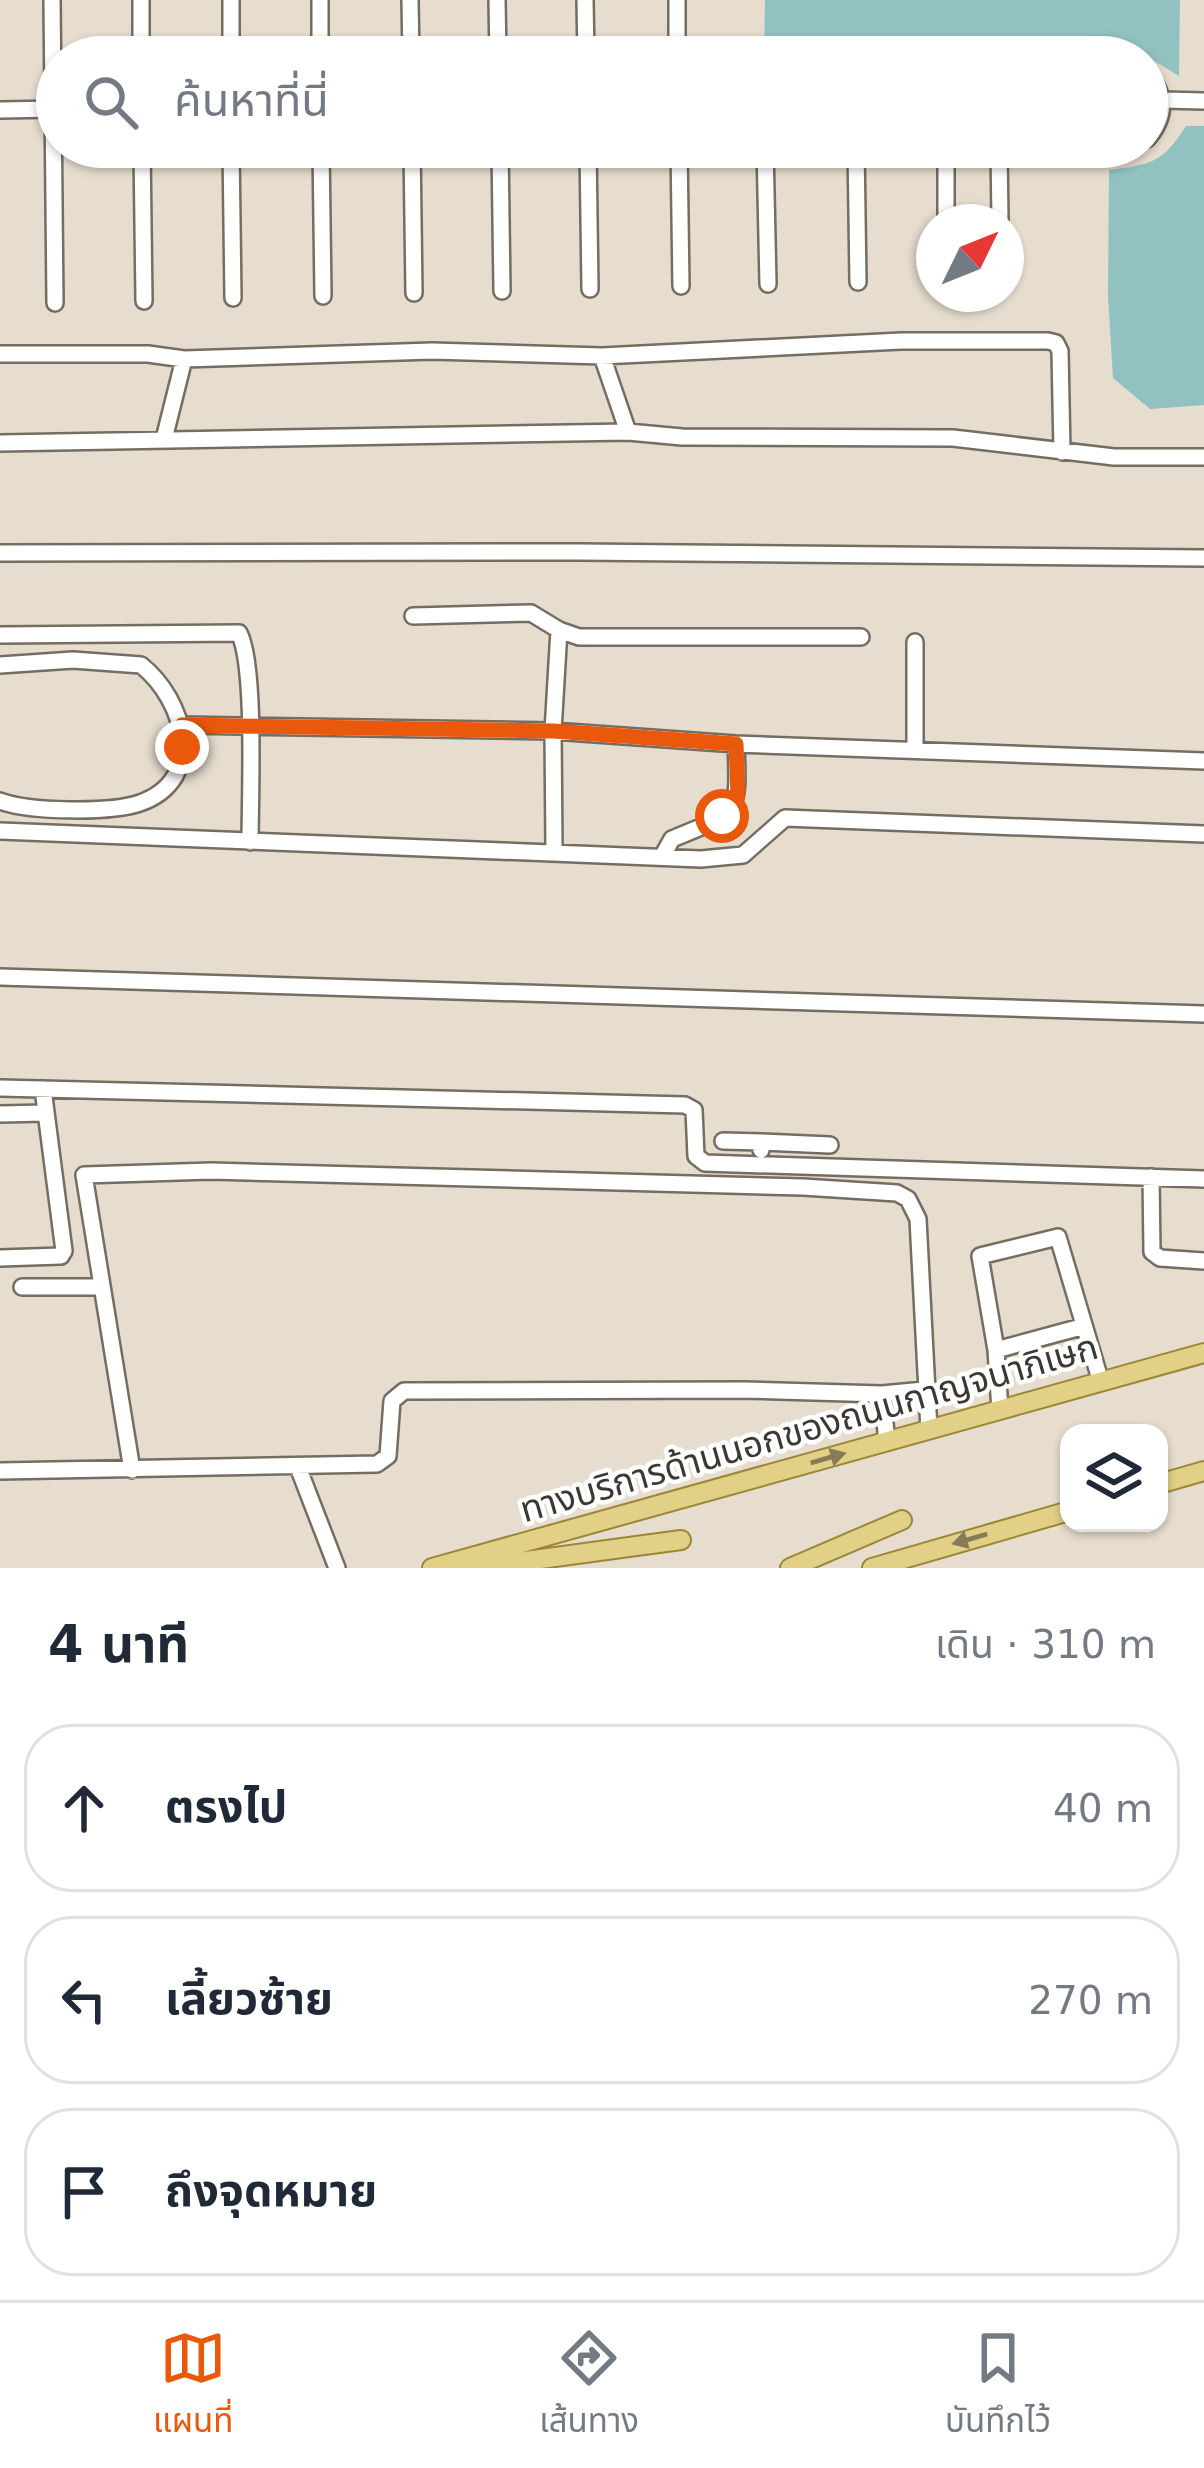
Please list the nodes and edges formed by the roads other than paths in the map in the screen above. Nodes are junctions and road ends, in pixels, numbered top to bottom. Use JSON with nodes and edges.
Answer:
{"nodes":[{"id":1,"x":52,"y":0,"type":"edge"},
{"id":2,"x":141,"y":0,"type":"edge"},
{"id":3,"x":231,"y":0,"type":"edge"},
{"id":4,"x":320,"y":0,"type":"edge"},
{"id":5,"x":410,"y":0,"type":"edge"},
{"id":6,"x":497,"y":0,"type":"edge"},
{"id":7,"x":585,"y":0,"type":"edge"},
{"id":8,"x":676,"y":0,"type":"edge"},
{"id":9,"x":53,"y":36,"type":"edge"},
{"id":10,"x":141,"y":36,"type":"edge"},
{"id":11,"x":231,"y":36,"type":"edge"},
{"id":12,"x":320,"y":36,"type":"edge"},
{"id":13,"x":411,"y":36,"type":"edge"},
{"id":14,"x":498,"y":36,"type":"edge"},
{"id":15,"x":586,"y":36,"type":"edge"},
{"id":16,"x":677,"y":36,"type":"edge"},
{"id":17,"x":1168,"y":100,"type":"edge"},
{"id":18,"x":1204,"y":101,"type":"edge"},
{"id":19,"x":36,"y":109,"type":"edge"},
{"id":20,"x":0,"y":110,"type":"edge"},
{"id":21,"x":55,"y":168,"type":"edge"},
{"id":22,"x":142,"y":168,"type":"edge"},
{"id":23,"x":231,"y":168,"type":"edge"},
{"id":24,"x":321,"y":168,"type":"edge"},
{"id":25,"x":412,"y":168,"type":"edge"},
{"id":26,"x":500,"y":168,"type":"edge"},
{"id":27,"x":588,"y":168,"type":"edge"},
{"id":28,"x":679,"y":168,"type":"edge"},
{"id":29,"x":765,"y":168,"type":"edge"},
{"id":30,"x":856,"y":168,"type":"edge"},
{"id":31,"x":946,"y":168,"type":"edge"},
{"id":32,"x":999,"y":168,"type":"edge"},
{"id":33,"x":946,"y":204,"type":"edge"},
{"id":34,"x":1000,"y":204,"type":"edge"},
{"id":35,"x":857,"y":282,"type":"dead end"},
{"id":36,"x":768,"y":284,"type":"dead end"},
{"id":37,"x":681,"y":286,"type":"dead end"},
{"id":38,"x":590,"y":289,"type":"dead end"},
{"id":39,"x":502,"y":291,"type":"dead end"},
{"id":40,"x":414,"y":293,"type":"dead end"},
{"id":41,"x":323,"y":296,"type":"dead end"},
{"id":42,"x":233,"y":298,"type":"dead end"},
{"id":43,"x":144,"y":301,"type":"dead end"},
{"id":44,"x":55,"y":303,"type":"dead end"},
{"id":45,"x":0,"y":354,"type":"edge"},
{"id":46,"x":602,"y":356,"type":"junction"},
{"id":47,"x":184,"y":359,"type":"junction"},
{"id":48,"x":628,"y":432,"type":"junction"},
{"id":49,"x":164,"y":439,"type":"junction"},
{"id":50,"x":0,"y":443,"type":"edge"},
{"id":51,"x":1062,"y":452,"type":"junction"},
{"id":52,"x":1204,"y":457,"type":"edge"},
{"id":53,"x":0,"y":554,"type":"edge"},
{"id":54,"x":1204,"y":558,"type":"edge"},
{"id":55,"x":413,"y":616,"type":"dead end"},
{"id":56,"x":559,"y":631,"type":"junction"},
{"id":57,"x":0,"y":634,"type":"edge"},
{"id":58,"x":861,"y":637,"type":"dead end"},
{"id":59,"x":915,"y":642,"type":"dead end"},
{"id":60,"x":0,"y":665,"type":"edge"},
{"id":61,"x":182,"y":725,"type":"junction"},
{"id":62,"x":250,"y":726,"type":"junction"},
{"id":63,"x":553,"y":731,"type":"junction"},
{"id":64,"x":736,"y":744,"type":"junction"},
{"id":65,"x":915,"y":750,"type":"junction"},
{"id":66,"x":1204,"y":761,"type":"edge"},
{"id":67,"x":0,"y":801,"type":"edge"},
{"id":68,"x":0,"y":831,"type":"edge"},
{"id":69,"x":1204,"y":834,"type":"edge"},
{"id":70,"x":250,"y":842,"type":"junction"},
{"id":71,"x":554,"y":850,"type":"junction"},
{"id":72,"x":663,"y":856,"type":"junction"},
{"id":73,"x":0,"y":977,"type":"edge"},
{"id":74,"x":1204,"y":1014,"type":"edge"},
{"id":75,"x":0,"y":1088,"type":"edge"},
{"id":76,"x":44,"y":1089,"type":"junction"},
{"id":77,"x":45,"y":1113,"type":"junction"},
{"id":78,"x":0,"y":1114,"type":"edge"},
{"id":79,"x":723,"y":1141,"type":"dead end"},
{"id":80,"x":761,"y":1142,"type":"junction"},
{"id":81,"x":830,"y":1145,"type":"dead end"},
{"id":82,"x":760,"y":1165,"type":"junction"},
{"id":83,"x":84,"y":1175,"type":"junction"},
{"id":84,"x":53,"y":1176,"type":"junction"},
{"id":85,"x":1151,"y":1178,"type":"junction"},
{"id":86,"x":1204,"y":1179,"type":"edge"},
{"id":87,"x":0,"y":1258,"type":"edge"},
{"id":88,"x":1204,"y":1261,"type":"edge"},
{"id":89,"x":102,"y":1287,"type":"junction"},
{"id":90,"x":22,"y":1288,"type":"dead end"},
{"id":91,"x":1082,"y":1327,"type":"junction"},
{"id":92,"x":996,"y":1350,"type":"junction"},
{"id":93,"x":1204,"y":1353,"type":"edge"},
{"id":94,"x":1100,"y":1379,"type":"junction"},
{"id":95,"x":924,"y":1390,"type":"junction"},
{"id":96,"x":882,"y":1394,"type":"junction"},
{"id":97,"x":1000,"y":1410,"type":"junction"},
{"id":98,"x":929,"y":1430,"type":"junction"},
{"id":99,"x":887,"y":1442,"type":"junction"},
{"id":100,"x":298,"y":1467,"type":"junction"},
{"id":101,"x":132,"y":1470,"type":"junction"},
{"id":102,"x":0,"y":1471,"type":"edge"},
{"id":103,"x":1204,"y":1471,"type":"edge"},
{"id":104,"x":1168,"y":1481,"type":"edge"},
{"id":105,"x":1060,"y":1513,"type":"edge"},
{"id":106,"x":902,"y":1520,"type":"dead end"},
{"id":107,"x":681,"y":1540,"type":"dead end"},
{"id":108,"x":337,"y":1568,"type":"edge"},
{"id":109,"x":432,"y":1568,"type":"edge"},
{"id":110,"x":474,"y":1568,"type":"edge"},
{"id":111,"x":790,"y":1568,"type":"edge"},
{"id":112,"x":872,"y":1568,"type":"edge"}],
"edges":[{"from":1,"to":9,"type":"street"},
{"from":2,"to":10,"type":"street"},
{"from":3,"to":11,"type":"street"},
{"from":4,"to":12,"type":"street"},
{"from":5,"to":13,"type":"street"},
{"from":6,"to":14,"type":"street"},
{"from":7,"to":15,"type":"street"},
{"from":8,"to":16,"type":"street"},
{"from":17,"to":18,"type":"street"},
{"from":19,"to":20,"type":"street"},
{"from":21,"to":44,"type":"street"},
{"from":22,"to":43,"type":"street"},
{"from":23,"to":42,"type":"street"},
{"from":24,"to":41,"type":"street"},
{"from":25,"to":40,"type":"street"},
{"from":26,"to":39,"type":"street"},
{"from":27,"to":38,"type":"street"},
{"from":28,"to":37,"type":"street"},
{"from":29,"to":36,"type":"street"},
{"from":30,"to":35,"type":"street"},
{"from":31,"to":33,"type":"street"},
{"from":32,"to":34,"type":"street"},
{"from":45,"to":47,"type":"street"},
{"from":46,"to":47,"type":"street"},
{"from":46,"to":48,"type":"street"},
{"from":46,"to":51,"type":"street"},
{"from":47,"to":49,"type":"street"},
{"from":48,"to":49,"type":"street"},
{"from":48,"to":51,"type":"street"},
{"from":49,"to":50,"type":"street"},
{"from":51,"to":52,"type":"street"},
{"from":53,"to":54,"type":"street"},
{"from":55,"to":56,"type":"street"},
{"from":56,"to":58,"type":"street"},
{"from":56,"to":63,"type":"street"},
{"from":57,"to":62,"type":"street"},
{"from":59,"to":65,"type":"street"},
{"from":60,"to":61,"type":"street"},
{"from":61,"to":62,"type":"street"},
{"from":61,"to":67,"type":"street"},
{"from":62,"to":63,"type":"street"},
{"from":62,"to":70,"type":"street"},
{"from":63,"to":64,"type":"street"},
{"from":63,"to":71,"type":"street"},
{"from":64,"to":65,"type":"street"},
{"from":64,"to":72,"type":"street"},
{"from":65,"to":66,"type":"street"},
{"from":68,"to":70,"type":"street"},
{"from":69,"to":72,"type":"street"},
{"from":70,"to":71,"type":"street"},
{"from":71,"to":72,"type":"street"},
{"from":73,"to":74,"type":"street"},
{"from":75,"to":76,"type":"street"},
{"from":76,"to":77,"type":"street"},
{"from":76,"to":82,"type":"street"},
{"from":77,"to":78,"type":"street"},
{"from":77,"to":84,"type":"street"},
{"from":79,"to":80,"type":"street"},
{"from":80,"to":81,"type":"street"},
{"from":80,"to":82,"type":"street"},
{"from":82,"to":85,"type":"street"},
{"from":83,"to":84,"type":"street"},
{"from":83,"to":89,"type":"street"},
{"from":83,"to":95,"type":"street"},
{"from":84,"to":87,"type":"street"},
{"from":85,"to":86,"type":"street"},
{"from":85,"to":88,"type":"street"},
{"from":89,"to":90,"type":"street"},
{"from":89,"to":101,"type":"street"},
{"from":91,"to":92,"type":"street"},
{"from":91,"to":92,"type":"street"},
{"from":91,"to":94,"type":"street"},
{"from":92,"to":97,"type":"street"},
{"from":93,"to":94,"type":"main road","name":"ทางบริการด้านนอกของถนนกาญจนาภิเษก"},
{"from":94,"to":97,"type":"main road","name":"ทางบริการด้านนอกของถนนกาญจนาภิเษก"},
{"from":95,"to":96,"type":"street"},
{"from":95,"to":98,"type":"street"},
{"from":96,"to":99,"type":"street"},
{"from":96,"to":100,"type":"street"},
{"from":97,"to":98,"type":"main road","name":"ทางบริการด้านนอกของถนนกาญจนาภิเษก"},
{"from":98,"to":99,"type":"main road","name":"ทางบริการด้านนอกของถนนกาญจนาภิเษก"},
{"from":109,"to":99,"type":"main road","name":"ทางบริการด้านนอกของถนนกาญจนาภิเษก","one_way":true},
{"from":100,"to":101,"type":"street"},
{"from":100,"to":108,"type":"street"},
{"from":101,"to":102,"type":"street"},
{"from":103,"to":104,"type":"main road"},
{"from":105,"to":112,"type":"main road","one_way":true},
{"from":106,"to":111,"type":"main road"},
{"from":107,"to":110,"type":"main road"}]}
